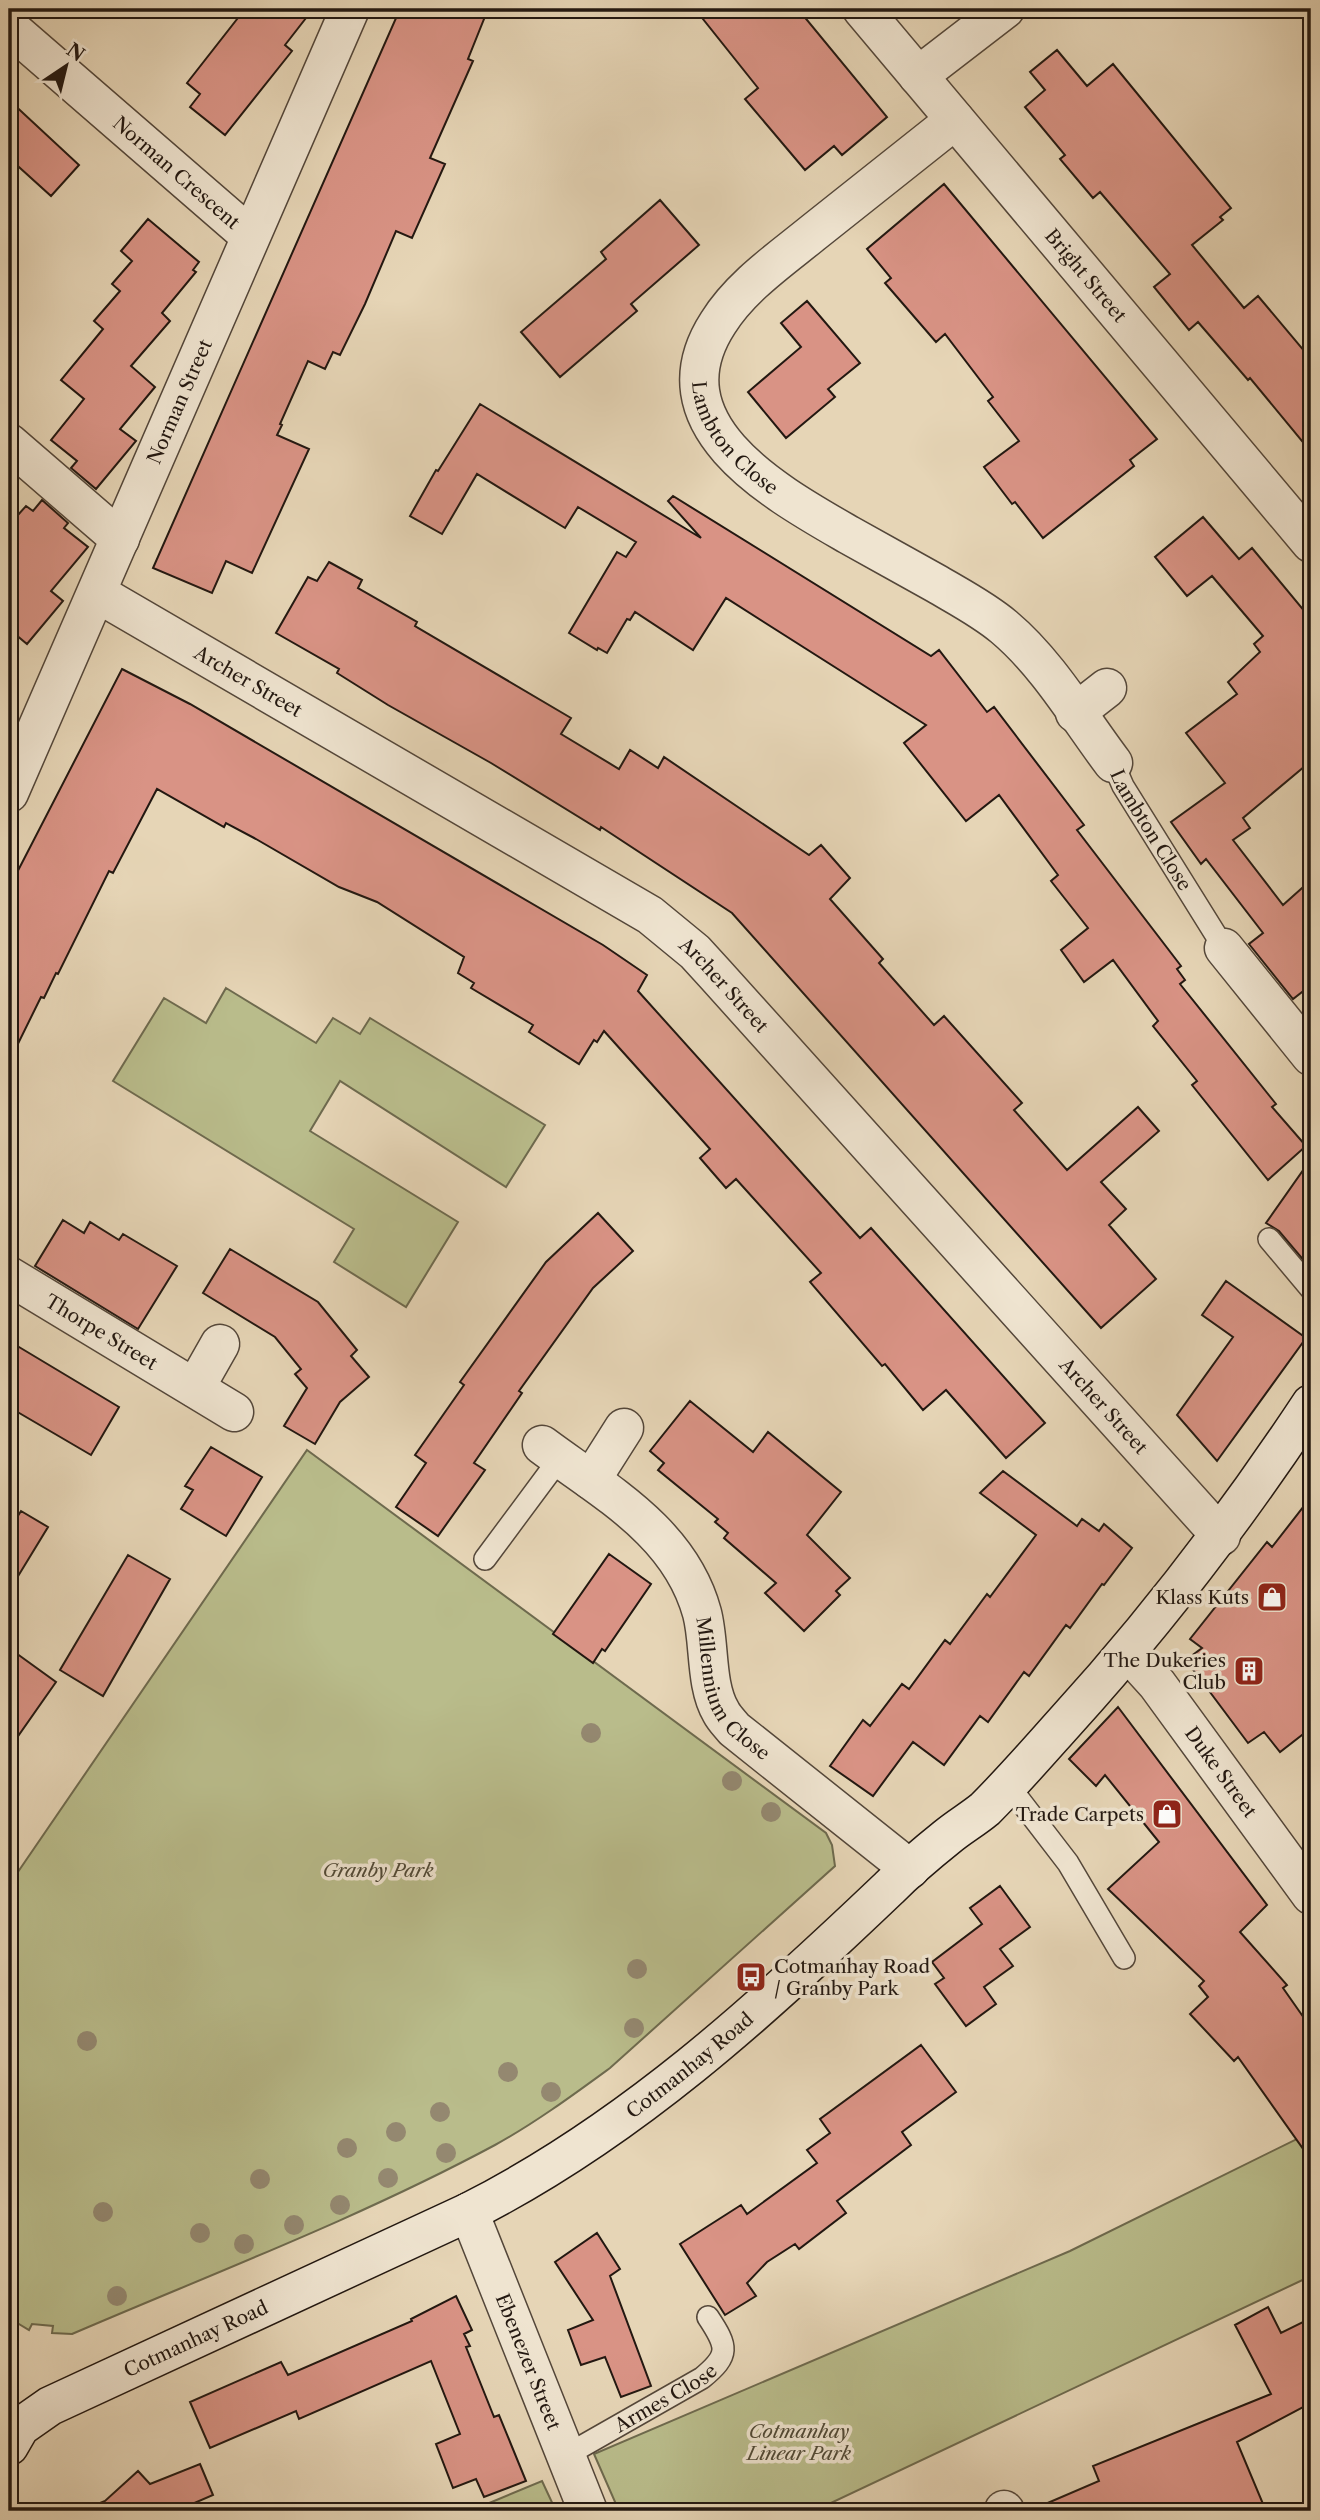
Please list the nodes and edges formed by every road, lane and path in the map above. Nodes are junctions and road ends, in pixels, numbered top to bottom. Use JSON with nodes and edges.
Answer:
{"nodes":[{"id":1,"x":350,"y":9,"type":"edge"},
{"id":2,"x":862,"y":9,"type":"edge"},
{"id":3,"x":1005,"y":9,"type":"edge"},
{"id":4,"x":9,"y":27,"type":"edge"},
{"id":5,"x":918,"y":76,"type":"junction"},
{"id":6,"x":955,"y":120,"type":"junction"},
{"id":7,"x":250,"y":236,"type":"junction"},
{"id":8,"x":9,"y":443,"type":"edge"},
{"id":9,"x":120,"y":539,"type":"junction"},
{"id":10,"x":1311,"y":543,"type":"edge"},
{"id":11,"x":97,"y":593,"type":"junction"},
{"id":12,"x":1107,"y":688,"type":"dead end"},
{"id":13,"x":1075,"y":713,"type":"junction"},
{"id":14,"x":1113,"y":764,"type":"joint"},
{"id":15,"x":10,"y":789,"type":"edge"},
{"id":16,"x":1224,"y":948,"type":"joint"},
{"id":17,"x":1311,"y":1056,"type":"edge"},
{"id":18,"x":1269,"y":1239,"type":"dead end"},
{"id":19,"x":9,"y":1276,"type":"edge"},
{"id":20,"x":1311,"y":1289,"type":"edge"},
{"id":21,"x":220,"y":1344,"type":"dead end"},
{"id":22,"x":195,"y":1388,"type":"junction"},
{"id":23,"x":234,"y":1412,"type":"dead end"},
{"id":24,"x":1307,"y":1419,"type":"edge"},
{"id":25,"x":624,"y":1428,"type":"dead end"},
{"id":26,"x":551,"y":1451,"type":"joint"},
{"id":27,"x":591,"y":1480,"type":"junction"},
{"id":28,"x":1221,"y":1536,"type":"junction"},
{"id":29,"x":485,"y":1559,"type":"dead end"},
{"id":30,"x":1128,"y":1652,"type":"junction"},
{"id":31,"x":1008,"y":1785,"type":"junction"},
{"id":32,"x":910,"y":1869,"type":"junction"},
{"id":33,"x":1311,"y":1895,"type":"edge"},
{"id":34,"x":1124,"y":1958,"type":"dead end"},
{"id":35,"x":469,"y":2212,"type":"junction"},
{"id":36,"x":708,"y":2317,"type":"dead end"},
{"id":37,"x":13,"y":2429,"type":"edge"},
{"id":38,"x":565,"y":2456,"type":"junction"},
{"id":39,"x":588,"y":2511,"type":"edge"}],
"edges":[{"from":1,"to":7,"type":"street","name":"Norman Street"},
{"from":2,"to":5,"type":"street","name":"Bright Street"},
{"from":3,"to":5,"type":"street"},
{"from":4,"to":7,"type":"street","name":"Norman Crescent"},
{"from":5,"to":6,"type":"street","name":"Bright Street"},
{"from":6,"to":10,"type":"street","name":"Bright Street"},
{"from":6,"to":13,"type":"street","name":"Lambton Close"},
{"from":7,"to":9,"type":"street","name":"Norman Street"},
{"from":8,"to":9,"type":"street"},
{"from":9,"to":11,"type":"street","name":"Norman Street"},
{"from":11,"to":15,"type":"street","name":"Norman Street"},
{"from":11,"to":28,"type":"street","name":"Archer Street"},
{"from":12,"to":13,"type":"street"},
{"from":13,"to":14,"type":"street","name":"Lambton Close"},
{"from":14,"to":16,"type":"lane","name":"Lambton Close"},
{"from":16,"to":17,"type":"street"},
{"from":18,"to":20,"type":"lane"},
{"from":19,"to":22,"type":"street","name":"Thorpe Street"},
{"from":21,"to":22,"type":"street"},
{"from":22,"to":23,"type":"street","name":"Thorpe Street"},
{"from":24,"to":28,"type":"street","name":"Cotmanhay Road"},
{"from":25,"to":27,"type":"street"},
{"from":26,"to":27,"type":"street","name":"Millennium Close"},
{"from":26,"to":29,"type":"lane"},
{"from":27,"to":32,"type":"street","name":"Millennium Close"},
{"from":28,"to":30,"type":"street","name":"Cotmanhay Road"},
{"from":30,"to":31,"type":"street","name":"Cotmanhay Road"},
{"from":30,"to":33,"type":"street","name":"Duke Street"},
{"from":31,"to":32,"type":"street","name":"Cotmanhay Road"},
{"from":31,"to":34,"type":"lane"},
{"from":32,"to":35,"type":"street","name":"Cotmanhay Road"},
{"from":35,"to":37,"type":"street","name":"Cotmanhay Road"},
{"from":35,"to":38,"type":"street","name":"Ebenezer Street"},
{"from":36,"to":38,"type":"lane","name":"Armes Close"},
{"from":38,"to":39,"type":"street","name":"Ebenezer Street"}]}
